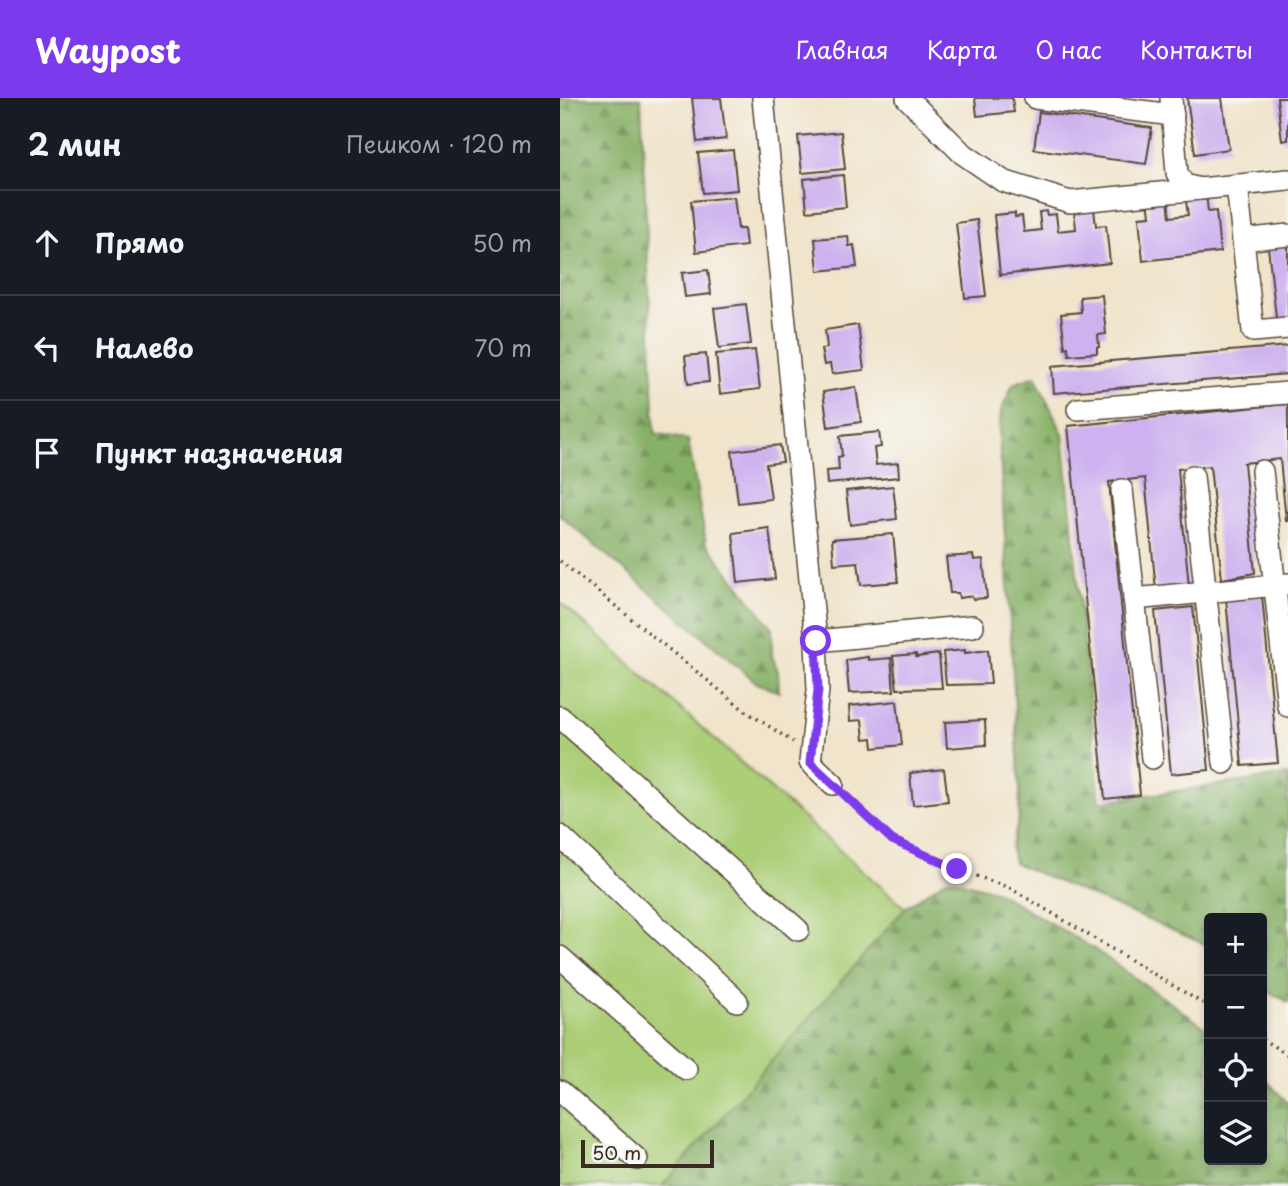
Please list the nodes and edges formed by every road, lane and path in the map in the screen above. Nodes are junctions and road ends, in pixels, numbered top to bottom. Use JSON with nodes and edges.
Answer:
{"nodes":[{"id":1,"x":763,"y":98,"type":"edge"},
{"id":2,"x":907,"y":98,"type":"edge"},
{"id":3,"x":1035,"y":98,"type":"edge"},
{"id":4,"x":1172,"y":107,"type":"edge"},
{"id":5,"x":1288,"y":180,"type":"edge"},
{"id":6,"x":1237,"y":185,"type":"junction"},
{"id":7,"x":1200,"y":189,"type":"junction"},
{"id":8,"x":1288,"y":235,"type":"edge"},
{"id":9,"x":1243,"y":240,"type":"junction"},
{"id":10,"x":1288,"y":328,"type":"edge"},
{"id":11,"x":1288,"y":393,"type":"edge"},
{"id":12,"x":1078,"y":409,"type":"dead end"},
{"id":13,"x":1262,"y":471,"type":"dead end"},
{"id":14,"x":1193,"y":475,"type":"dead end"},
{"id":15,"x":1122,"y":489,"type":"dead end"},
{"id":16,"x":560,"y":561,"type":"edge"},
{"id":17,"x":1282,"y":585,"type":"edge"},
{"id":18,"x":1206,"y":592,"type":"junction"},
{"id":19,"x":1134,"y":599,"type":"junction"},
{"id":20,"x":974,"y":626,"type":"dead end"},
{"id":21,"x":816,"y":641,"type":"junction"},
{"id":22,"x":1288,"y":706,"type":"edge"},
{"id":23,"x":560,"y":717,"type":"edge"},
{"id":24,"x":1152,"y":758,"type":"dead end"},
{"id":25,"x":810,"y":762,"type":"junction"},
{"id":26,"x":1224,"y":763,"type":"dead end"},
{"id":27,"x":833,"y":784,"type":"joint"},
{"id":28,"x":560,"y":836,"type":"edge"},
{"id":29,"x":798,"y":930,"type":"dead end"},
{"id":30,"x":560,"y":957,"type":"edge"},
{"id":31,"x":737,"y":1001,"type":"dead end"},
{"id":32,"x":1204,"y":1004,"type":"edge"},
{"id":33,"x":1267,"y":1042,"type":"edge"},
{"id":34,"x":1288,"y":1055,"type":"edge"},
{"id":35,"x":686,"y":1069,"type":"dead end"},
{"id":36,"x":560,"y":1091,"type":"edge"},
{"id":37,"x":637,"y":1158,"type":"dead end"}],
"edges":[{"from":1,"to":21,"type":"lane"},
{"from":2,"to":7,"type":"lane"},
{"from":3,"to":4,"type":"lane"},
{"from":4,"to":7,"type":"lane"},
{"from":5,"to":6,"type":"lane"},
{"from":6,"to":7,"type":"lane"},
{"from":6,"to":9,"type":"lane"},
{"from":8,"to":9,"type":"lane"},
{"from":9,"to":10,"type":"lane"},
{"from":11,"to":12,"type":"lane"},
{"from":13,"to":17,"type":"lane"},
{"from":14,"to":18,"type":"lane"},
{"from":15,"to":19,"type":"lane"},
{"from":16,"to":25,"type":"path"},
{"from":17,"to":18,"type":"lane"},
{"from":17,"to":22,"type":"lane"},
{"from":18,"to":19,"type":"lane"},
{"from":18,"to":26,"type":"lane"},
{"from":19,"to":24,"type":"lane"},
{"from":20,"to":21,"type":"lane"},
{"from":21,"to":25,"type":"lane"},
{"from":23,"to":29,"type":"lane"},
{"from":25,"to":27,"type":"lane"},
{"from":27,"to":32,"type":"path"},
{"from":28,"to":31,"type":"lane"},
{"from":30,"to":35,"type":"lane"},
{"from":33,"to":34,"type":"path"},
{"from":36,"to":37,"type":"lane"}]}
